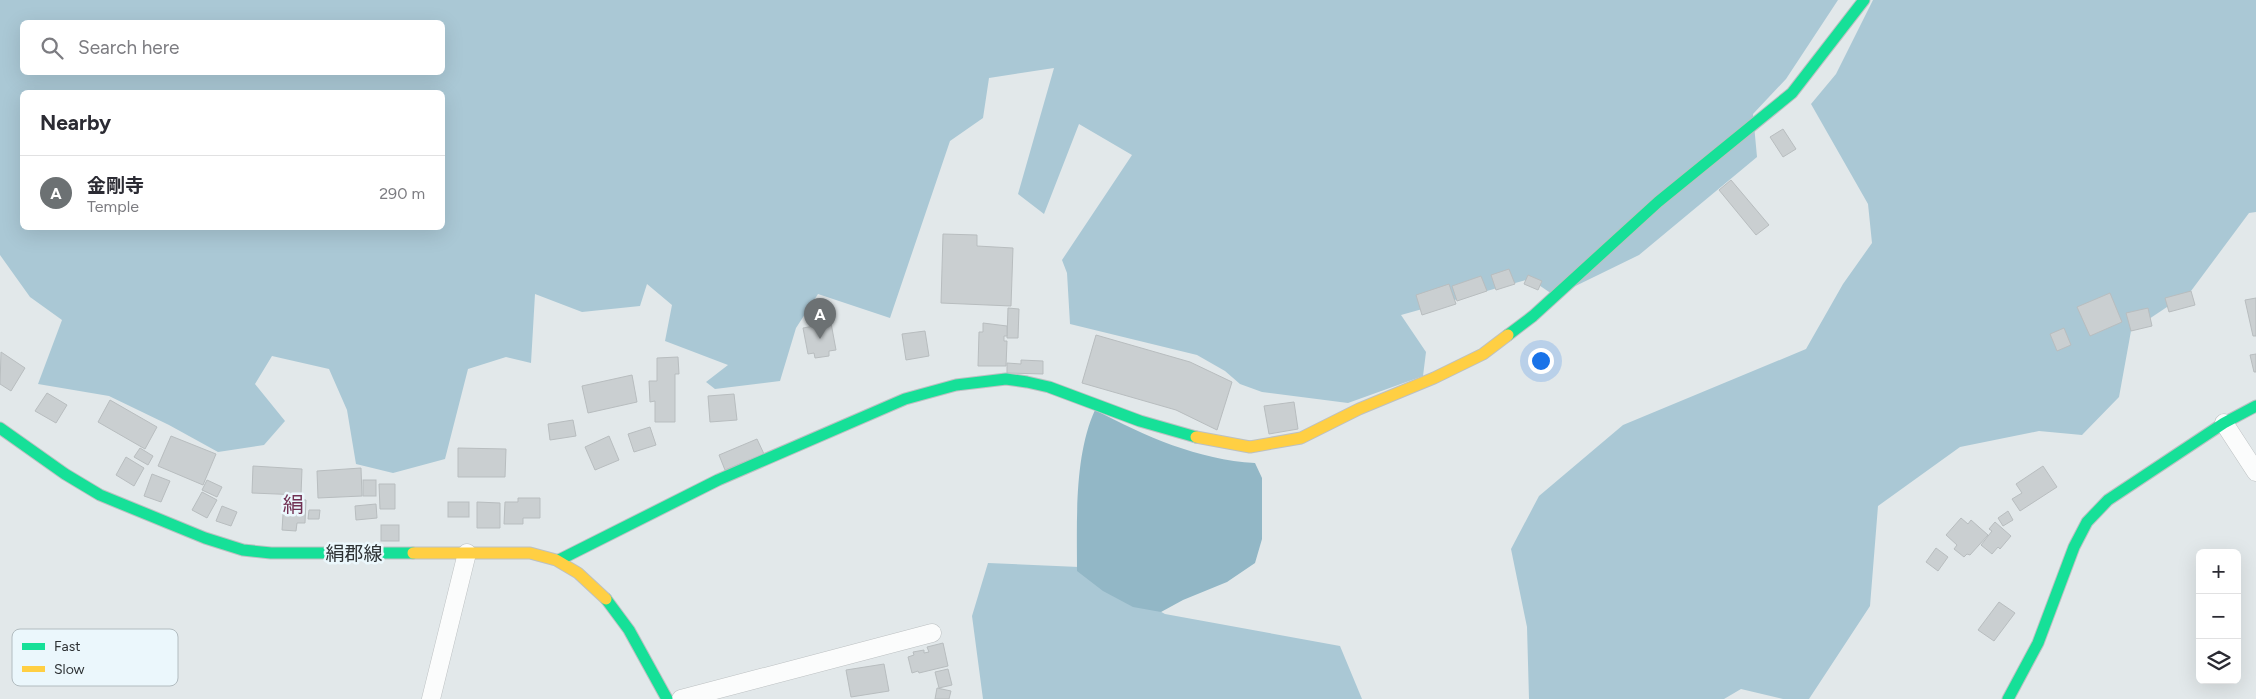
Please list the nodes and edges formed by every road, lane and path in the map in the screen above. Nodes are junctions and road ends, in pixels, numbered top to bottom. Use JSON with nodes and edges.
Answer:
{"nodes":[{"id":1,"x":1864,"y":0,"type":"edge"},
{"id":2,"x":2256,"y":406,"type":"edge"},
{"id":3,"x":2224,"y":423,"type":"junction"},
{"id":4,"x":0,"y":428,"type":"edge"},
{"id":5,"x":2256,"y":472,"type":"edge"},
{"id":6,"x":468,"y":553,"type":"junction"},
{"id":7,"x":560,"y":560,"type":"junction"},
{"id":8,"x":932,"y":633,"type":"dead end"},
{"id":9,"x":431,"y":699,"type":"edge"},
{"id":10,"x":667,"y":699,"type":"edge"},
{"id":11,"x":681,"y":699,"type":"edge"},
{"id":12,"x":2008,"y":699,"type":"edge"}],
"edges":[{"from":1,"to":7,"type":"street"},
{"from":2,"to":3,"type":"street"},
{"from":3,"to":5,"type":"street"},
{"from":3,"to":12,"type":"street"},
{"from":4,"to":6,"type":"street","name":"絹郡線"},
{"from":6,"to":7,"type":"street","name":"絹郡線"},
{"from":6,"to":9,"type":"street"},
{"from":7,"to":10,"type":"street","name":"絹郡線"},
{"from":8,"to":11,"type":"street"}]}
